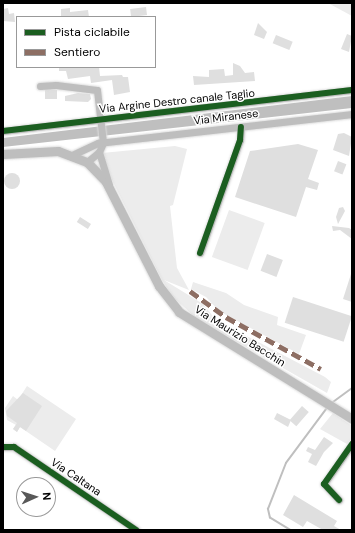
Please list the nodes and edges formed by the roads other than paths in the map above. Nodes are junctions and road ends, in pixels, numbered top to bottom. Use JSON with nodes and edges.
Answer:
{"nodes":[{"id":1,"x":40,"y":86,"type":"dead end"},
{"id":2,"x":352,"y":90,"type":"edge"},
{"id":3,"x":352,"y":114,"type":"edge"},
{"id":4,"x":101,"y":122,"type":"junction"},
{"id":5,"x":241,"y":127,"type":"junction"},
{"id":6,"x":3,"y":131,"type":"edge"},
{"id":7,"x":103,"y":141,"type":"junction"},
{"id":8,"x":90,"y":147,"type":"junction"},
{"id":9,"x":99,"y":152,"type":"junction"},
{"id":10,"x":3,"y":154,"type":"edge"},
{"id":11,"x":72,"y":155,"type":"junction"},
{"id":12,"x":87,"y":162,"type":"junction"},
{"id":13,"x":110,"y":188,"type":"junction"},
{"id":14,"x":200,"y":253,"type":"dead end"},
{"id":15,"x":352,"y":419,"type":"edge"},
{"id":16,"x":352,"y":444,"type":"edge"},
{"id":17,"x":5,"y":447,"type":"edge"},
{"id":18,"x":339,"y":500,"type":"dead end"},
{"id":19,"x":136,"y":530,"type":"edge"}],
"edges":[{"from":1,"to":4,"type":"street"},
{"from":2,"to":4,"type":"street","name":"Via Argine Destro canale Taglio"},
{"from":3,"to":5,"type":"street","name":"Via Miranese"},
{"from":4,"to":6,"type":"street","name":"Via Argine Destro canale Taglio"},
{"from":4,"to":7,"type":"street"},
{"from":5,"to":7,"type":"street","name":"Via Miranese"},
{"from":5,"to":14,"type":"street"},
{"from":7,"to":8,"type":"street","name":"Via Miranese"},
{"from":7,"to":9,"type":"street"},
{"from":8,"to":11,"type":"street","name":"Via Miranese"},
{"from":8,"to":12,"type":"street"},
{"from":9,"to":12,"type":"street"},
{"from":9,"to":13,"type":"street"},
{"from":10,"to":11,"type":"main road"},
{"from":11,"to":12,"type":"main road","name":"Via Maurizio Bacchin"},
{"from":12,"to":13,"type":"main road","name":"Via Maurizio Bacchin"},
{"from":13,"to":15,"type":"main road","name":"Via Maurizio Bacchin"},
{"from":16,"to":18,"type":"street"},
{"from":17,"to":19,"type":"street","name":"Via Caltana"}]}
